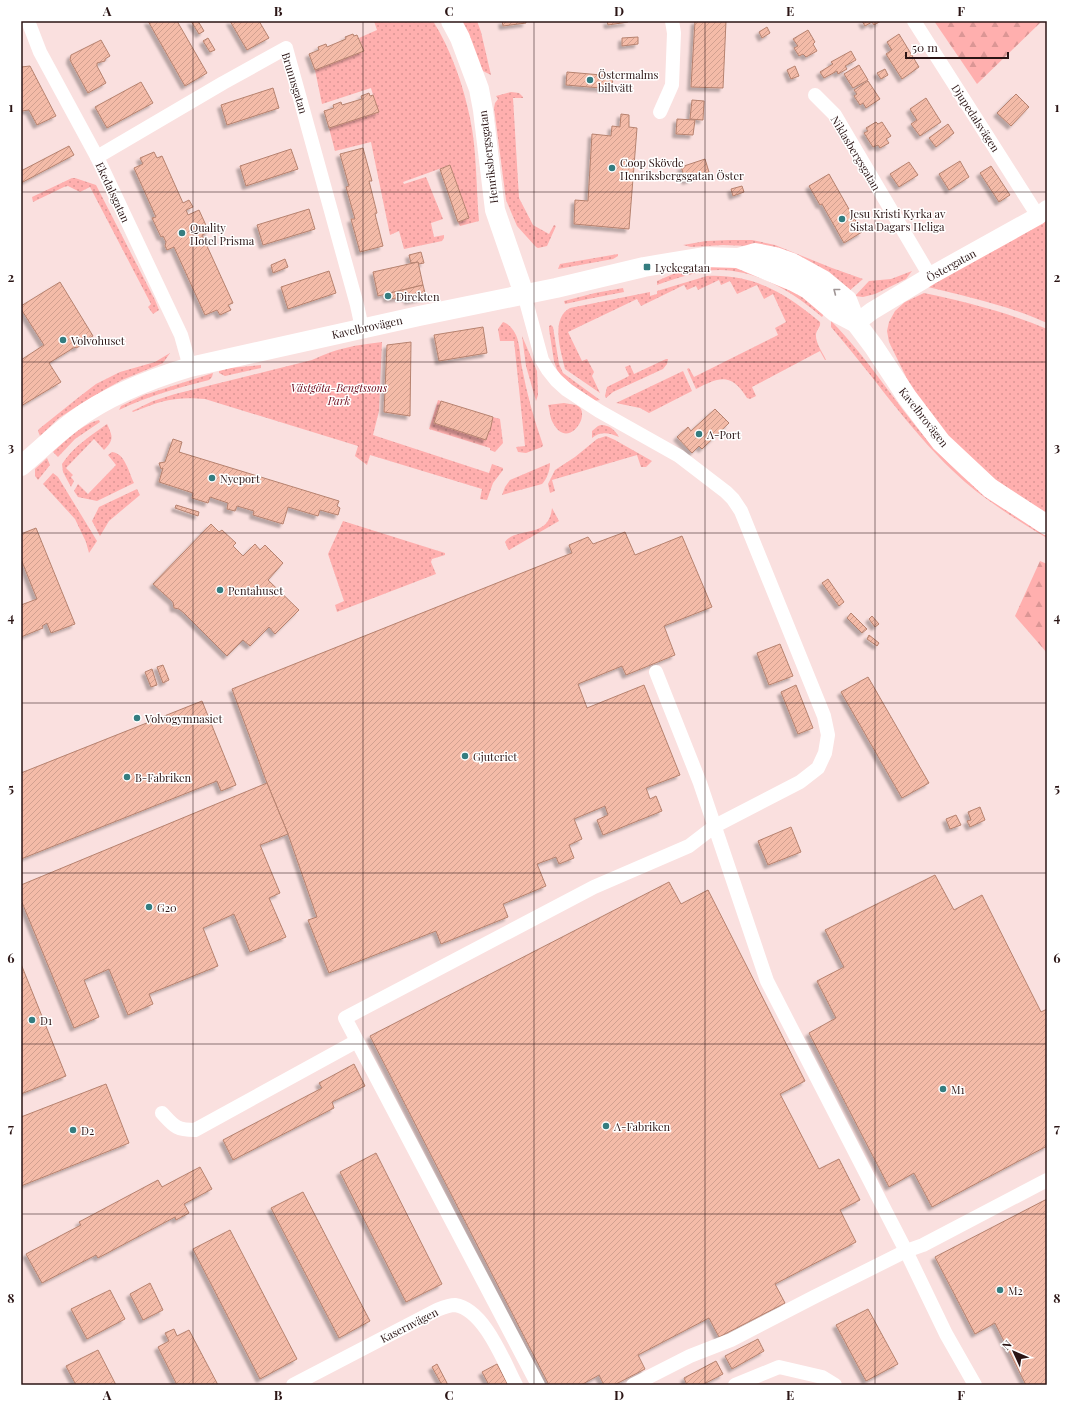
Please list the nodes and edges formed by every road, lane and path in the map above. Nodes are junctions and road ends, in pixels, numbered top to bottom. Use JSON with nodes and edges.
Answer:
{"nodes":[{"id":1,"x":28,"y":21,"type":"edge"},
{"id":2,"x":451,"y":21,"type":"edge"},
{"id":3,"x":672,"y":21,"type":"edge"},
{"id":4,"x":914,"y":21,"type":"edge"},
{"id":5,"x":814,"y":95,"type":"dead end"},
{"id":6,"x":660,"y":112,"type":"dead end"},
{"id":7,"x":97,"y":158,"type":"junction"},
{"id":8,"x":1042,"y":212,"type":"edge"},
{"id":9,"x":930,"y":276,"type":"junction"},
{"id":10,"x":524,"y":294,"type":"junction"},
{"id":11,"x":856,"y":323,"type":"junction"},
{"id":12,"x":362,"y":328,"type":"junction"},
{"id":13,"x":190,"y":367,"type":"junction"},
{"id":14,"x":21,"y":466,"type":"edge"},
{"id":15,"x":1047,"y":525,"type":"edge"},
{"id":16,"x":656,"y":672,"type":"dead end"},
{"id":17,"x":715,"y":826,"type":"junction"},
{"id":18,"x":357,"y":1041,"type":"junction"},
{"id":19,"x":162,"y":1113,"type":"dead end"},
{"id":20,"x":1047,"y":1180,"type":"edge"},
{"id":21,"x":906,"y":1251,"type":"junction"},
{"id":22,"x":293,"y":1385,"type":"edge"},
{"id":23,"x":516,"y":1385,"type":"edge"},
{"id":24,"x":538,"y":1385,"type":"edge"},
{"id":25,"x":632,"y":1385,"type":"edge"},
{"id":26,"x":735,"y":1385,"type":"edge"},
{"id":27,"x":835,"y":1385,"type":"edge"},
{"id":28,"x":975,"y":1385,"type":"edge"}],
"edges":[{"from":1,"to":7,"type":"street","name":"Ekedalsgatan"},
{"from":2,"to":10,"type":"main road","name":"Henriksbergsgatan"},
{"from":3,"to":6,"type":"street"},
{"from":4,"to":8,"type":"street","name":"Djupedalsvägen"},
{"from":5,"to":9,"type":"street","name":"Niklasbergsgatan"},
{"from":7,"to":12,"type":"street","name":"Brunnsgatan"},
{"from":7,"to":13,"type":"street","name":"Ekedalsgatan"},
{"from":8,"to":9,"type":"street","name":"Östergatan"},
{"from":9,"to":11,"type":"street","name":"Östergatan"},
{"from":10,"to":11,"type":"main road","name":"Kavelbrovägen"},
{"from":10,"to":12,"type":"main road","name":"Kavelbrovägen"},
{"from":10,"to":17,"type":"street"},
{"from":11,"to":15,"type":"main road","name":"Kavelbrovägen"},
{"from":12,"to":13,"type":"main road","name":"Kavelbrovägen"},
{"from":13,"to":14,"type":"main road","name":"Kavelbrovägen"},
{"from":16,"to":17,"type":"street"},
{"from":17,"to":18,"type":"street"},
{"from":17,"to":21,"type":"street"},
{"from":18,"to":19,"type":"street"},
{"from":18,"to":24,"type":"street"},
{"from":20,"to":21,"type":"street"},
{"from":21,"to":25,"type":"street"},
{"from":21,"to":28,"type":"street"},
{"from":22,"to":23,"type":"street","name":"Kasernvägen"},
{"from":26,"to":27,"type":"street"}]}
